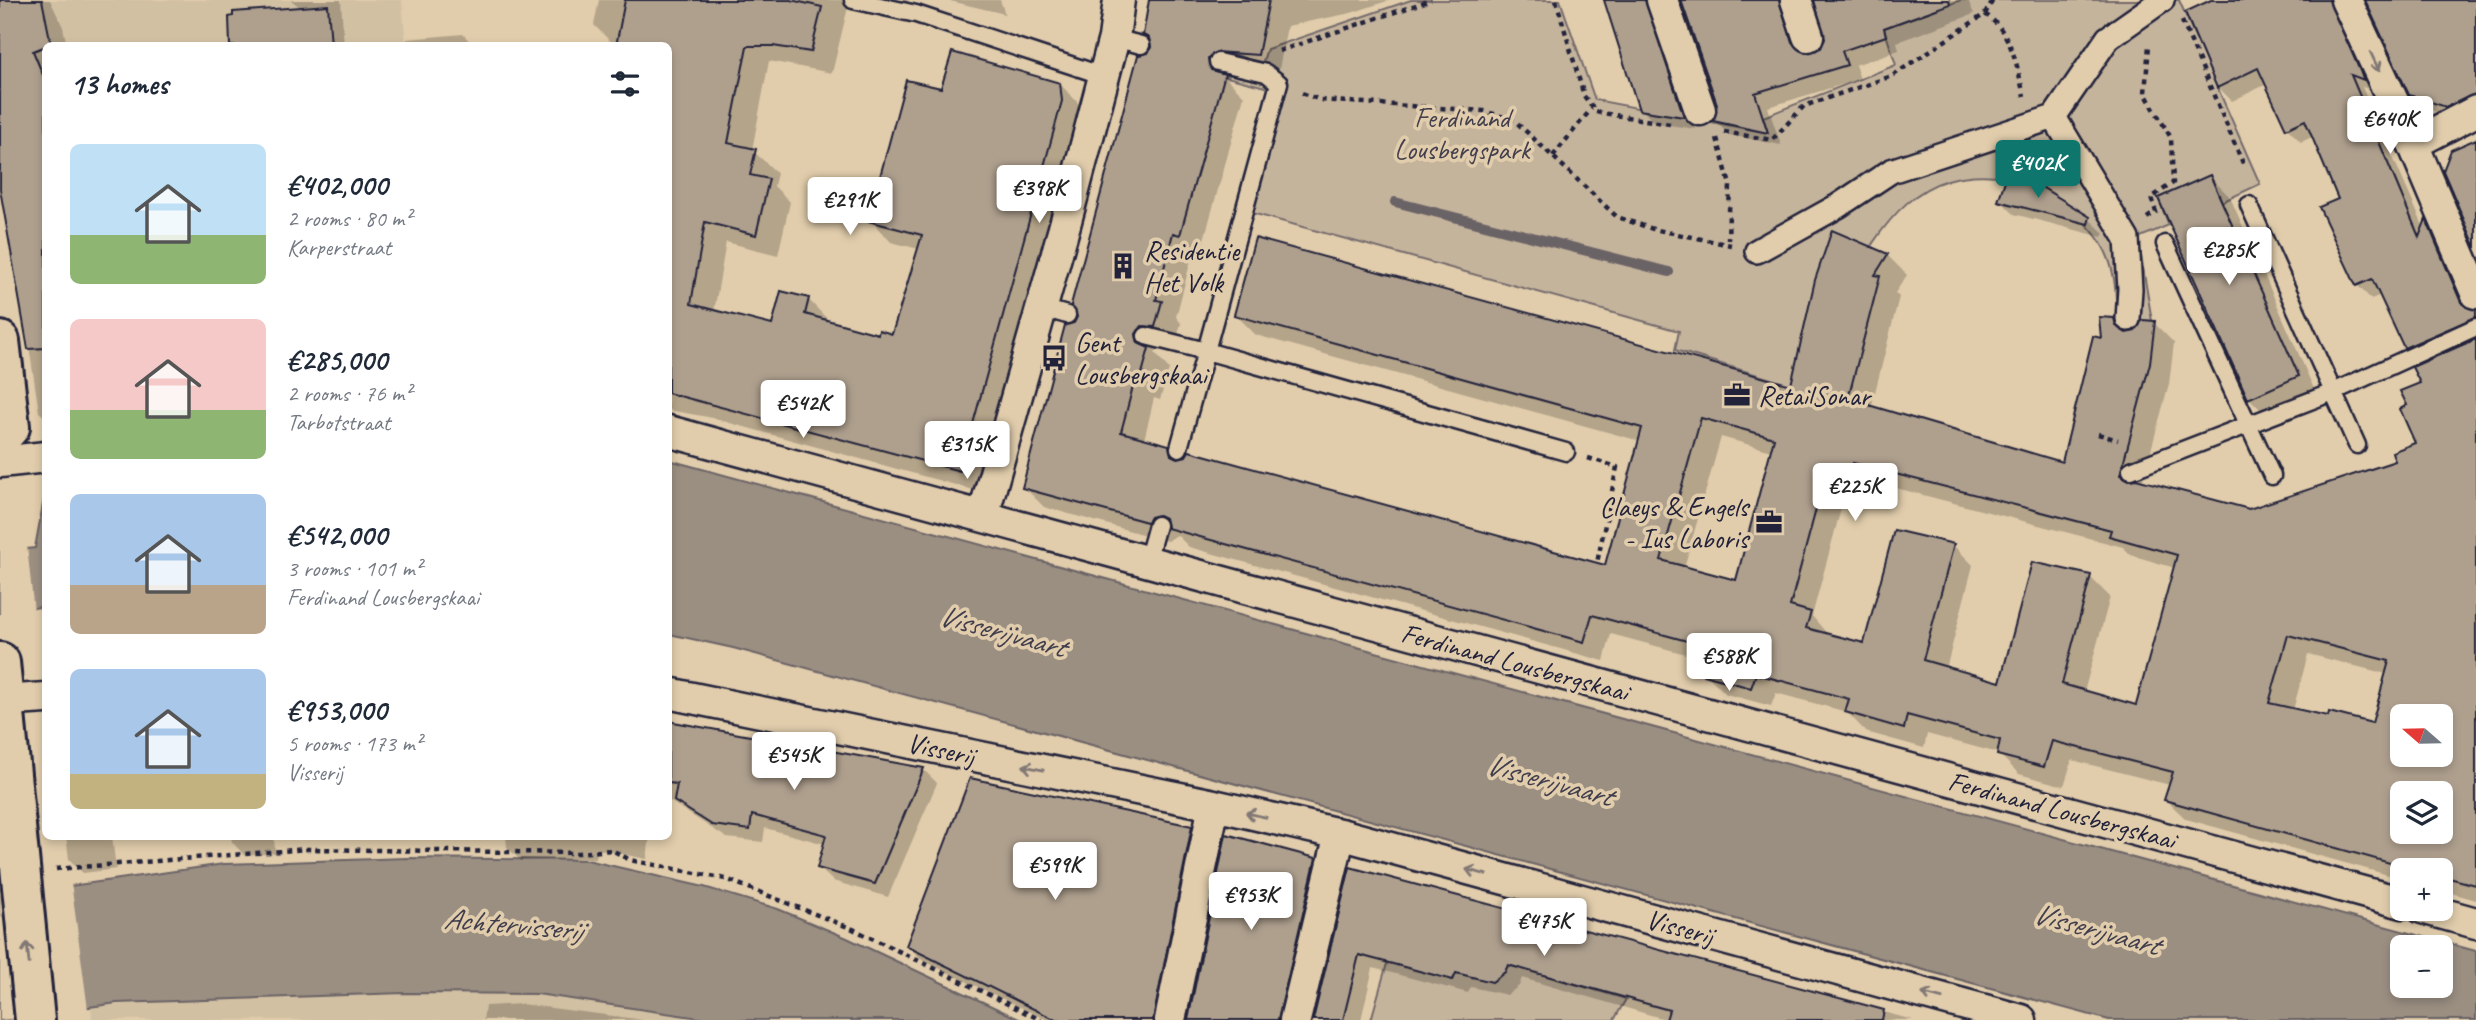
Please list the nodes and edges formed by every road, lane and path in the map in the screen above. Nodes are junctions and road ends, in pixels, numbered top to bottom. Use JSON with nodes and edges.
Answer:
{"nodes":[{"id":1,"x":853,"y":0,"type":"edge"},
{"id":2,"x":1119,"y":0,"type":"edge"},
{"id":3,"x":1431,"y":0,"type":"edge"},
{"id":4,"x":1556,"y":0,"type":"edge"},
{"id":5,"x":1662,"y":0,"type":"edge"},
{"id":6,"x":1796,"y":0,"type":"edge"},
{"id":7,"x":1993,"y":0,"type":"edge"},
{"id":8,"x":2346,"y":0,"type":"edge"},
{"id":9,"x":2161,"y":8,"type":"edge"},
{"id":10,"x":1985,"y":14,"type":"junction"},
{"id":11,"x":1808,"y":36,"type":"dead end"},
{"id":12,"x":1219,"y":62,"type":"dead end"},
{"id":13,"x":1104,"y":76,"type":"junction"},
{"id":14,"x":1272,"y":78,"type":"junction"},
{"id":15,"x":1592,"y":108,"type":"junction"},
{"id":16,"x":2476,"y":111,"type":"edge"},
{"id":17,"x":1688,"y":117,"type":"joint"},
{"id":18,"x":2054,"y":117,"type":"junction"},
{"id":19,"x":2031,"y":125,"type":"junction"},
{"id":20,"x":2413,"y":144,"type":"junction"},
{"id":21,"x":1553,"y":156,"type":"junction"},
{"id":22,"x":2245,"y":168,"type":"dead end"},
{"id":23,"x":2249,"y":205,"type":"dead end"},
{"id":24,"x":2124,"y":232,"type":"junction"},
{"id":25,"x":1728,"y":244,"type":"junction"},
{"id":26,"x":2165,"y":244,"type":"dead end"},
{"id":27,"x":1757,"y":251,"type":"joint"},
{"id":28,"x":2476,"y":293,"type":"edge"},
{"id":29,"x":2127,"y":319,"type":"dead end"},
{"id":30,"x":2476,"y":327,"type":"edge"},
{"id":31,"x":1146,"y":336,"type":"dead end"},
{"id":32,"x":0,"y":341,"type":"edge"},
{"id":33,"x":1206,"y":351,"type":"junction"},
{"id":34,"x":2333,"y":393,"type":"junction"},
{"id":35,"x":2248,"y":425,"type":"junction"},
{"id":36,"x":672,"y":432,"type":"edge"},
{"id":37,"x":2098,"y":434,"type":"dead end"},
{"id":38,"x":0,"y":438,"type":"edge"},
{"id":39,"x":2118,"y":440,"type":"dead end"},
{"id":40,"x":2357,"y":445,"type":"dead end"},
{"id":41,"x":1179,"y":448,"type":"dead end"},
{"id":42,"x":1566,"y":452,"type":"joint"},
{"id":43,"x":42,"y":457,"type":"edge"},
{"id":44,"x":0,"y":462,"type":"edge"},
{"id":45,"x":2131,"y":470,"type":"dead end"},
{"id":46,"x":2272,"y":476,"type":"dead end"},
{"id":47,"x":983,"y":516,"type":"junction"},
{"id":48,"x":1157,"y":525,"type":"dead end"},
{"id":49,"x":1147,"y":561,"type":"junction"},
{"id":50,"x":1597,"y":563,"type":"dead end"},
{"id":51,"x":0,"y":662,"type":"edge"},
{"id":52,"x":672,"y":694,"type":"edge"},
{"id":53,"x":42,"y":698,"type":"edge"},
{"id":54,"x":2,"y":700,"type":"edge"},
{"id":55,"x":1214,"y":805,"type":"junction"},
{"id":56,"x":1340,"y":834,"type":"junction"},
{"id":57,"x":21,"y":882,"type":"junction"},
{"id":58,"x":2390,"y":899,"type":"edge"},
{"id":59,"x":2453,"y":917,"type":"edge"},
{"id":60,"x":2476,"y":923,"type":"edge"},
{"id":61,"x":35,"y":1019,"type":"edge"},
{"id":62,"x":1041,"y":1020,"type":"edge"},
{"id":63,"x":1170,"y":1020,"type":"edge"},
{"id":64,"x":1295,"y":1020,"type":"edge"},
{"id":65,"x":2021,"y":1020,"type":"edge"}],
"edges":[{"from":1,"to":13,"type":"lane"},
{"from":2,"to":13,"type":"street"},
{"from":3,"to":14,"type":"path"},
{"from":4,"to":15,"type":"path"},
{"from":5,"to":17,"type":"street"},
{"from":6,"to":11,"type":"street"},
{"from":7,"to":10,"type":"path"},
{"from":8,"to":20,"type":"street","one_way":true},
{"from":9,"to":18,"type":"street"},
{"from":9,"to":22,"type":"path"},
{"from":9,"to":24,"type":"path"},
{"from":10,"to":19,"type":"path"},
{"from":10,"to":25,"type":"path"},
{"from":12,"to":14,"type":"lane"},
{"from":13,"to":47,"type":"street"},
{"from":14,"to":21,"type":"path"},
{"from":14,"to":33,"type":"lane"},
{"from":15,"to":17,"type":"path"},
{"from":15,"to":21,"type":"path"},
{"from":16,"to":20,"type":"street"},
{"from":18,"to":19,"type":"street"},
{"from":18,"to":24,"type":"street"},
{"from":19,"to":27,"type":"street"},
{"from":20,"to":28,"type":"street"},
{"from":21,"to":25,"type":"path"},
{"from":23,"to":34,"type":"lane"},
{"from":24,"to":29,"type":"street"},
{"from":25,"to":27,"type":"path"},
{"from":26,"to":35,"type":"lane"},
{"from":30,"to":34,"type":"lane"},
{"from":31,"to":33,"type":"lane"},
{"from":32,"to":38,"type":"street"},
{"from":33,"to":41,"type":"lane"},
{"from":33,"to":42,"type":"lane"},
{"from":34,"to":35,"type":"lane"},
{"from":34,"to":40,"type":"lane"},
{"from":35,"to":45,"type":"lane"},
{"from":35,"to":46,"type":"lane"},
{"from":36,"to":47,"type":"street","name":"Ferdinand Lousbergskaai"},
{"from":37,"to":39,"type":"path"},
{"from":42,"to":50,"type":"path"},
{"from":43,"to":44,"type":"street"},
{"from":47,"to":49,"type":"street","name":"Ferdinand Lousbergskaai"},
{"from":48,"to":49,"type":"lane"},
{"from":49,"to":58,"type":"street","name":"Ferdinand Lousbergskaai"},
{"from":51,"to":54,"type":"street"},
{"from":55,"to":52,"type":"street","name":"Visserij","one_way":true},
{"from":53,"to":54,"type":"street"},
{"from":54,"to":57,"type":"street"},
{"from":56,"to":55,"type":"street","name":"Visserij","one_way":true},
{"from":55,"to":63,"type":"street"},
{"from":56,"to":64,"type":"street"},
{"from":65,"to":56,"type":"street","name":"Visserij","one_way":true},
{"from":61,"to":57,"type":"street","one_way":true},
{"from":57,"to":62,"type":"path"},
{"from":59,"to":60,"type":"street"}]}
